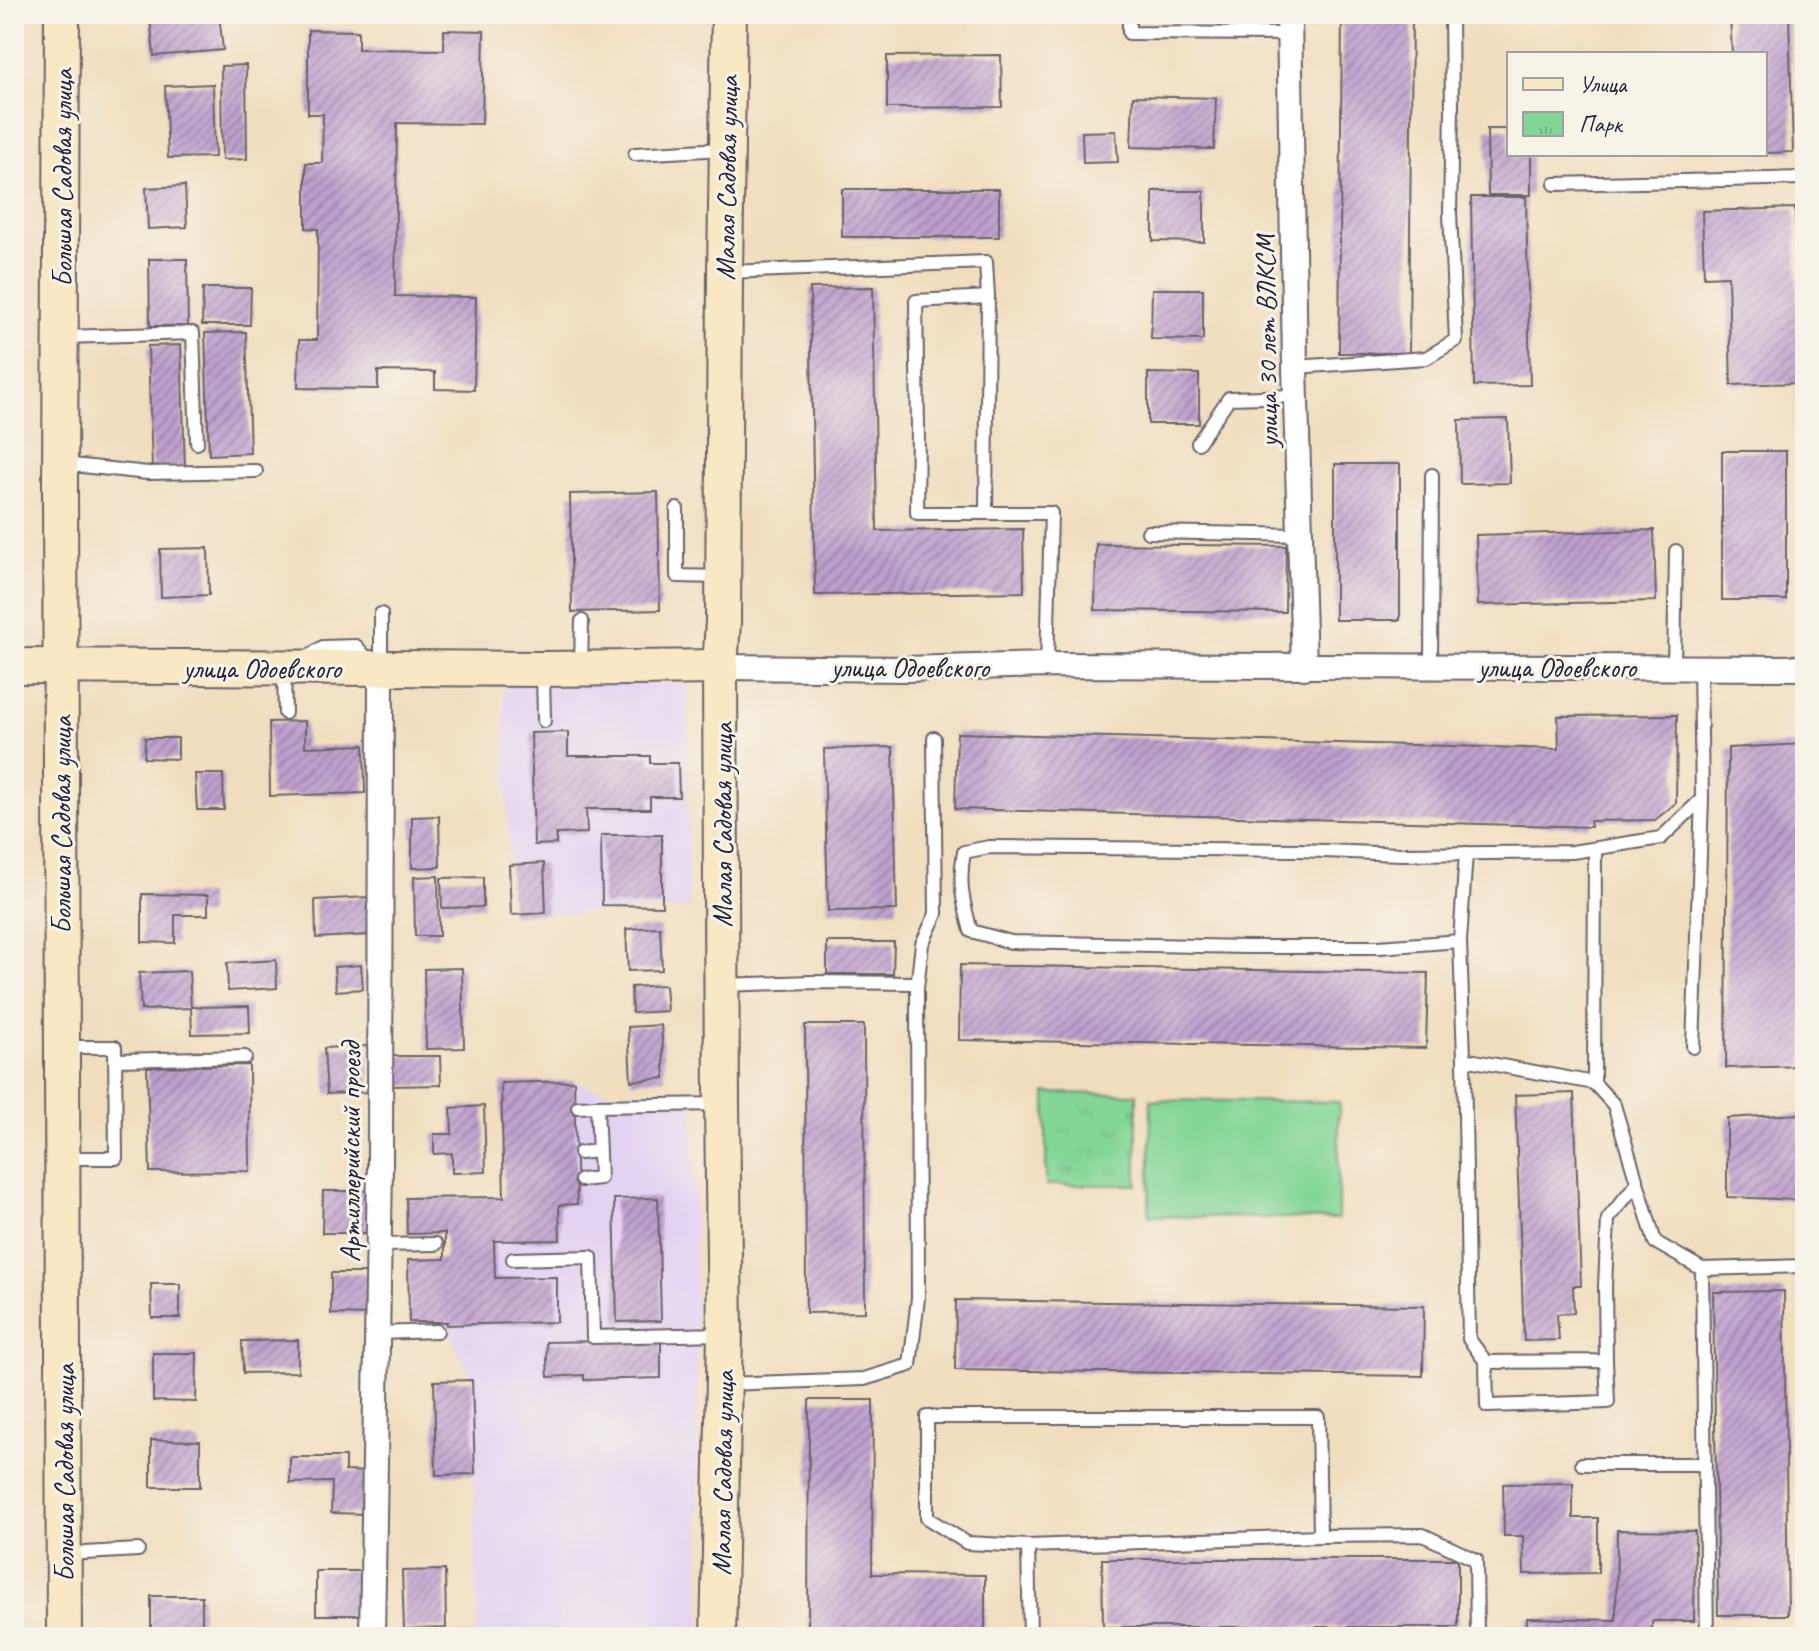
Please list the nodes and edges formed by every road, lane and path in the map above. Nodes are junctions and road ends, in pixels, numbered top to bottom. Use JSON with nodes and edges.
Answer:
{"nodes":[{"id":1,"x":62,"y":14,"type":"edge"},
{"id":2,"x":729,"y":14,"type":"edge"},
{"id":3,"x":1129,"y":14,"type":"edge"},
{"id":4,"x":1451,"y":14,"type":"edge"},
{"id":5,"x":1289,"y":24,"type":"edge"},
{"id":6,"x":727,"y":148,"type":"junction"},
{"id":7,"x":635,"y":154,"type":"dead end"},
{"id":8,"x":1805,"y":178,"type":"edge"},
{"id":9,"x":1555,"y":184,"type":"dead end"},
{"id":10,"x":725,"y":272,"type":"junction"},
{"id":11,"x":988,"y":297,"type":"junction"},
{"id":12,"x":61,"y":337,"type":"junction"},
{"id":13,"x":1295,"y":367,"type":"junction"},
{"id":14,"x":1296,"y":396,"type":"junction"},
{"id":15,"x":197,"y":443,"type":"dead end"},
{"id":16,"x":1198,"y":443,"type":"dead end"},
{"id":17,"x":60,"y":464,"type":"junction"},
{"id":18,"x":256,"y":471,"type":"dead end"},
{"id":19,"x":1432,"y":475,"type":"dead end"},
{"id":20,"x":677,"y":509,"type":"dead end"},
{"id":21,"x":986,"y":512,"type":"junction"},
{"id":22,"x":1148,"y":532,"type":"dead end"},
{"id":23,"x":1301,"y":535,"type":"junction"},
{"id":24,"x":1676,"y":551,"type":"dead end"},
{"id":25,"x":723,"y":577,"type":"junction"},
{"id":26,"x":381,"y":614,"type":"dead end"},
{"id":27,"x":582,"y":621,"type":"dead end"},
{"id":28,"x":1047,"y":665,"type":"junction"},
{"id":29,"x":14,"y":666,"type":"edge"},
{"id":30,"x":1700,"y":666,"type":"junction"},
{"id":31,"x":61,"y":667,"type":"junction"},
{"id":32,"x":720,"y":667,"type":"junction"},
{"id":33,"x":1304,"y":667,"type":"junction"},
{"id":34,"x":1431,"y":667,"type":"junction"},
{"id":35,"x":1674,"y":667,"type":"junction"},
{"id":36,"x":288,"y":668,"type":"junction"},
{"id":37,"x":379,"y":668,"type":"junction"},
{"id":38,"x":581,"y":668,"type":"junction"},
{"id":39,"x":1805,"y":668,"type":"edge"},
{"id":40,"x":543,"y":669,"type":"junction"},
{"id":41,"x":285,"y":713,"type":"dead end"},
{"id":42,"x":544,"y":721,"type":"dead end"},
{"id":43,"x":934,"y":738,"type":"dead end"},
{"id":44,"x":1702,"y":799,"type":"junction"},
{"id":45,"x":1595,"y":850,"type":"junction"},
{"id":46,"x":1466,"y":853,"type":"junction"},
{"id":47,"x":1460,"y":941,"type":"junction"},
{"id":48,"x":917,"y":983,"type":"junction"},
{"id":49,"x":723,"y":985,"type":"junction"},
{"id":50,"x":1693,"y":1047,"type":"dead end"},
{"id":51,"x":61,"y":1048,"type":"junction"},
{"id":52,"x":245,"y":1057,"type":"dead end"},
{"id":53,"x":1464,"y":1059,"type":"junction"},
{"id":54,"x":115,"y":1060,"type":"junction"},
{"id":55,"x":1594,"y":1083,"type":"junction"},
{"id":56,"x":722,"y":1104,"type":"junction"},
{"id":57,"x":597,"y":1106,"type":"junction"},
{"id":58,"x":578,"y":1107,"type":"dead end"},
{"id":59,"x":598,"y":1151,"type":"junction"},
{"id":60,"x":580,"y":1153,"type":"dead end"},
{"id":61,"x":62,"y":1158,"type":"junction"},
{"id":62,"x":581,"y":1180,"type":"dead end"},
{"id":63,"x":1637,"y":1183,"type":"junction"},
{"id":64,"x":436,"y":1244,"type":"dead end"},
{"id":65,"x":379,"y":1245,"type":"junction"},
{"id":66,"x":513,"y":1259,"type":"dead end"},
{"id":67,"x":1805,"y":1266,"type":"edge"},
{"id":68,"x":1702,"y":1269,"type":"junction"},
{"id":69,"x":437,"y":1331,"type":"dead end"},
{"id":70,"x":378,"y":1333,"type":"junction"},
{"id":71,"x":725,"y":1334,"type":"junction"},
{"id":72,"x":1606,"y":1361,"type":"junction"},
{"id":73,"x":1486,"y":1362,"type":"junction"},
{"id":74,"x":724,"y":1384,"type":"junction"},
{"id":75,"x":1582,"y":1464,"type":"dead end"},
{"id":76,"x":1705,"y":1464,"type":"junction"},
{"id":77,"x":1320,"y":1536,"type":"junction"},
{"id":78,"x":1028,"y":1546,"type":"junction"},
{"id":79,"x":138,"y":1550,"type":"dead end"},
{"id":80,"x":64,"y":1554,"type":"junction"},
{"id":81,"x":64,"y":1637,"type":"edge"},
{"id":82,"x":372,"y":1637,"type":"edge"},
{"id":83,"x":718,"y":1637,"type":"edge"},
{"id":84,"x":1030,"y":1637,"type":"edge"},
{"id":85,"x":1477,"y":1637,"type":"edge"},
{"id":86,"x":1707,"y":1637,"type":"edge"}],
"edges":[{"from":1,"to":12,"type":"street","name":"Большая Садовая улица"},
{"from":2,"to":6,"type":"street","name":"Малая Садовая улица"},
{"from":3,"to":5,"type":"lane"},
{"from":4,"to":13,"type":"lane"},
{"from":5,"to":13,"type":"street","name":"улица 30 лет ВЛКСМ"},
{"from":6,"to":7,"type":"lane"},
{"from":6,"to":10,"type":"street","name":"Малая Садовая улица"},
{"from":8,"to":9,"type":"lane"},
{"from":10,"to":11,"type":"lane"},
{"from":10,"to":25,"type":"street","name":"Малая Садовая улица"},
{"from":11,"to":21,"type":"lane"},
{"from":11,"to":21,"type":"lane"},
{"from":12,"to":15,"type":"lane"},
{"from":12,"to":17,"type":"street","name":"Большая Садовая улица"},
{"from":13,"to":14,"type":"street","name":"улица 30 лет ВЛКСМ"},
{"from":14,"to":16,"type":"lane"},
{"from":14,"to":23,"type":"street","name":"улица 30 лет ВЛКСМ"},
{"from":17,"to":18,"type":"lane"},
{"from":17,"to":31,"type":"street","name":"Большая Садовая улица"},
{"from":19,"to":34,"type":"lane"},
{"from":20,"to":25,"type":"lane"},
{"from":21,"to":28,"type":"lane"},
{"from":22,"to":23,"type":"lane"},
{"from":23,"to":33,"type":"street","name":"улица 30 лет ВЛКСМ"},
{"from":24,"to":35,"type":"lane"},
{"from":25,"to":32,"type":"street","name":"Малая Садовая улица"},
{"from":26,"to":37,"type":"lane"},
{"from":27,"to":38,"type":"lane"},
{"from":28,"to":32,"type":"street","name":"улица Одоевского"},
{"from":28,"to":33,"type":"street","name":"улица Одоевского"},
{"from":29,"to":31,"type":"street","name":"улица Одоевского"},
{"from":30,"to":35,"type":"street","name":"улица Одоевского"},
{"from":30,"to":39,"type":"street","name":"улица Одоевского"},
{"from":30,"to":44,"type":"lane"},
{"from":31,"to":36,"type":"street","name":"улица Одоевского"},
{"from":31,"to":51,"type":"street","name":"Большая Садовая улица"},
{"from":32,"to":38,"type":"street","name":"улица Одоевского"},
{"from":32,"to":49,"type":"street","name":"Малая Садовая улица"},
{"from":33,"to":34,"type":"street","name":"улица Одоевского"},
{"from":34,"to":35,"type":"street","name":"улица Одоевского"},
{"from":36,"to":37,"type":"street","name":"улица Одоевского"},
{"from":36,"to":41,"type":"lane"},
{"from":37,"to":40,"type":"street","name":"улица Одоевского"},
{"from":37,"to":65,"type":"street","name":"Артиллерийский проезд"},
{"from":38,"to":40,"type":"street","name":"улица Одоевского"},
{"from":40,"to":42,"type":"lane"},
{"from":43,"to":48,"type":"lane"},
{"from":44,"to":45,"type":"lane"},
{"from":44,"to":50,"type":"lane"},
{"from":45,"to":46,"type":"lane"},
{"from":45,"to":55,"type":"lane"},
{"from":46,"to":47,"type":"lane"},
{"from":46,"to":47,"type":"lane"},
{"from":47,"to":53,"type":"lane"},
{"from":48,"to":49,"type":"lane"},
{"from":48,"to":74,"type":"lane"},
{"from":49,"to":56,"type":"street","name":"Малая Садовая улица"},
{"from":51,"to":54,"type":"lane"},
{"from":51,"to":61,"type":"street","name":"Большая Садовая улица"},
{"from":52,"to":54,"type":"lane"},
{"from":53,"to":55,"type":"lane"},
{"from":53,"to":73,"type":"lane"},
{"from":54,"to":61,"type":"lane"},
{"from":55,"to":63,"type":"lane"},
{"from":56,"to":57,"type":"lane"},
{"from":56,"to":71,"type":"street","name":"Малая Садовая улица"},
{"from":57,"to":58,"type":"lane"},
{"from":57,"to":59,"type":"lane"},
{"from":59,"to":60,"type":"lane"},
{"from":59,"to":62,"type":"lane"},
{"from":61,"to":80,"type":"street","name":"Большая Садовая улица"},
{"from":63,"to":68,"type":"lane"},
{"from":63,"to":72,"type":"lane"},
{"from":64,"to":65,"type":"lane"},
{"from":65,"to":70,"type":"street","name":"Артиллерийский проезд"},
{"from":66,"to":71,"type":"lane"},
{"from":67,"to":68,"type":"lane"},
{"from":68,"to":76,"type":"lane"},
{"from":69,"to":70,"type":"lane"},
{"from":70,"to":82,"type":"street","name":"Артиллерийский проезд"},
{"from":71,"to":74,"type":"street","name":"Малая Садовая улица"},
{"from":72,"to":73,"type":"lane"},
{"from":72,"to":73,"type":"lane"},
{"from":74,"to":83,"type":"street","name":"Малая Садовая улица"},
{"from":75,"to":76,"type":"lane"},
{"from":76,"to":86,"type":"lane"},
{"from":77,"to":78,"type":"lane"},
{"from":77,"to":78,"type":"lane"},
{"from":77,"to":85,"type":"lane"},
{"from":78,"to":84,"type":"lane"},
{"from":79,"to":80,"type":"lane"},
{"from":80,"to":81,"type":"street","name":"Большая Садовая улица"}]}
